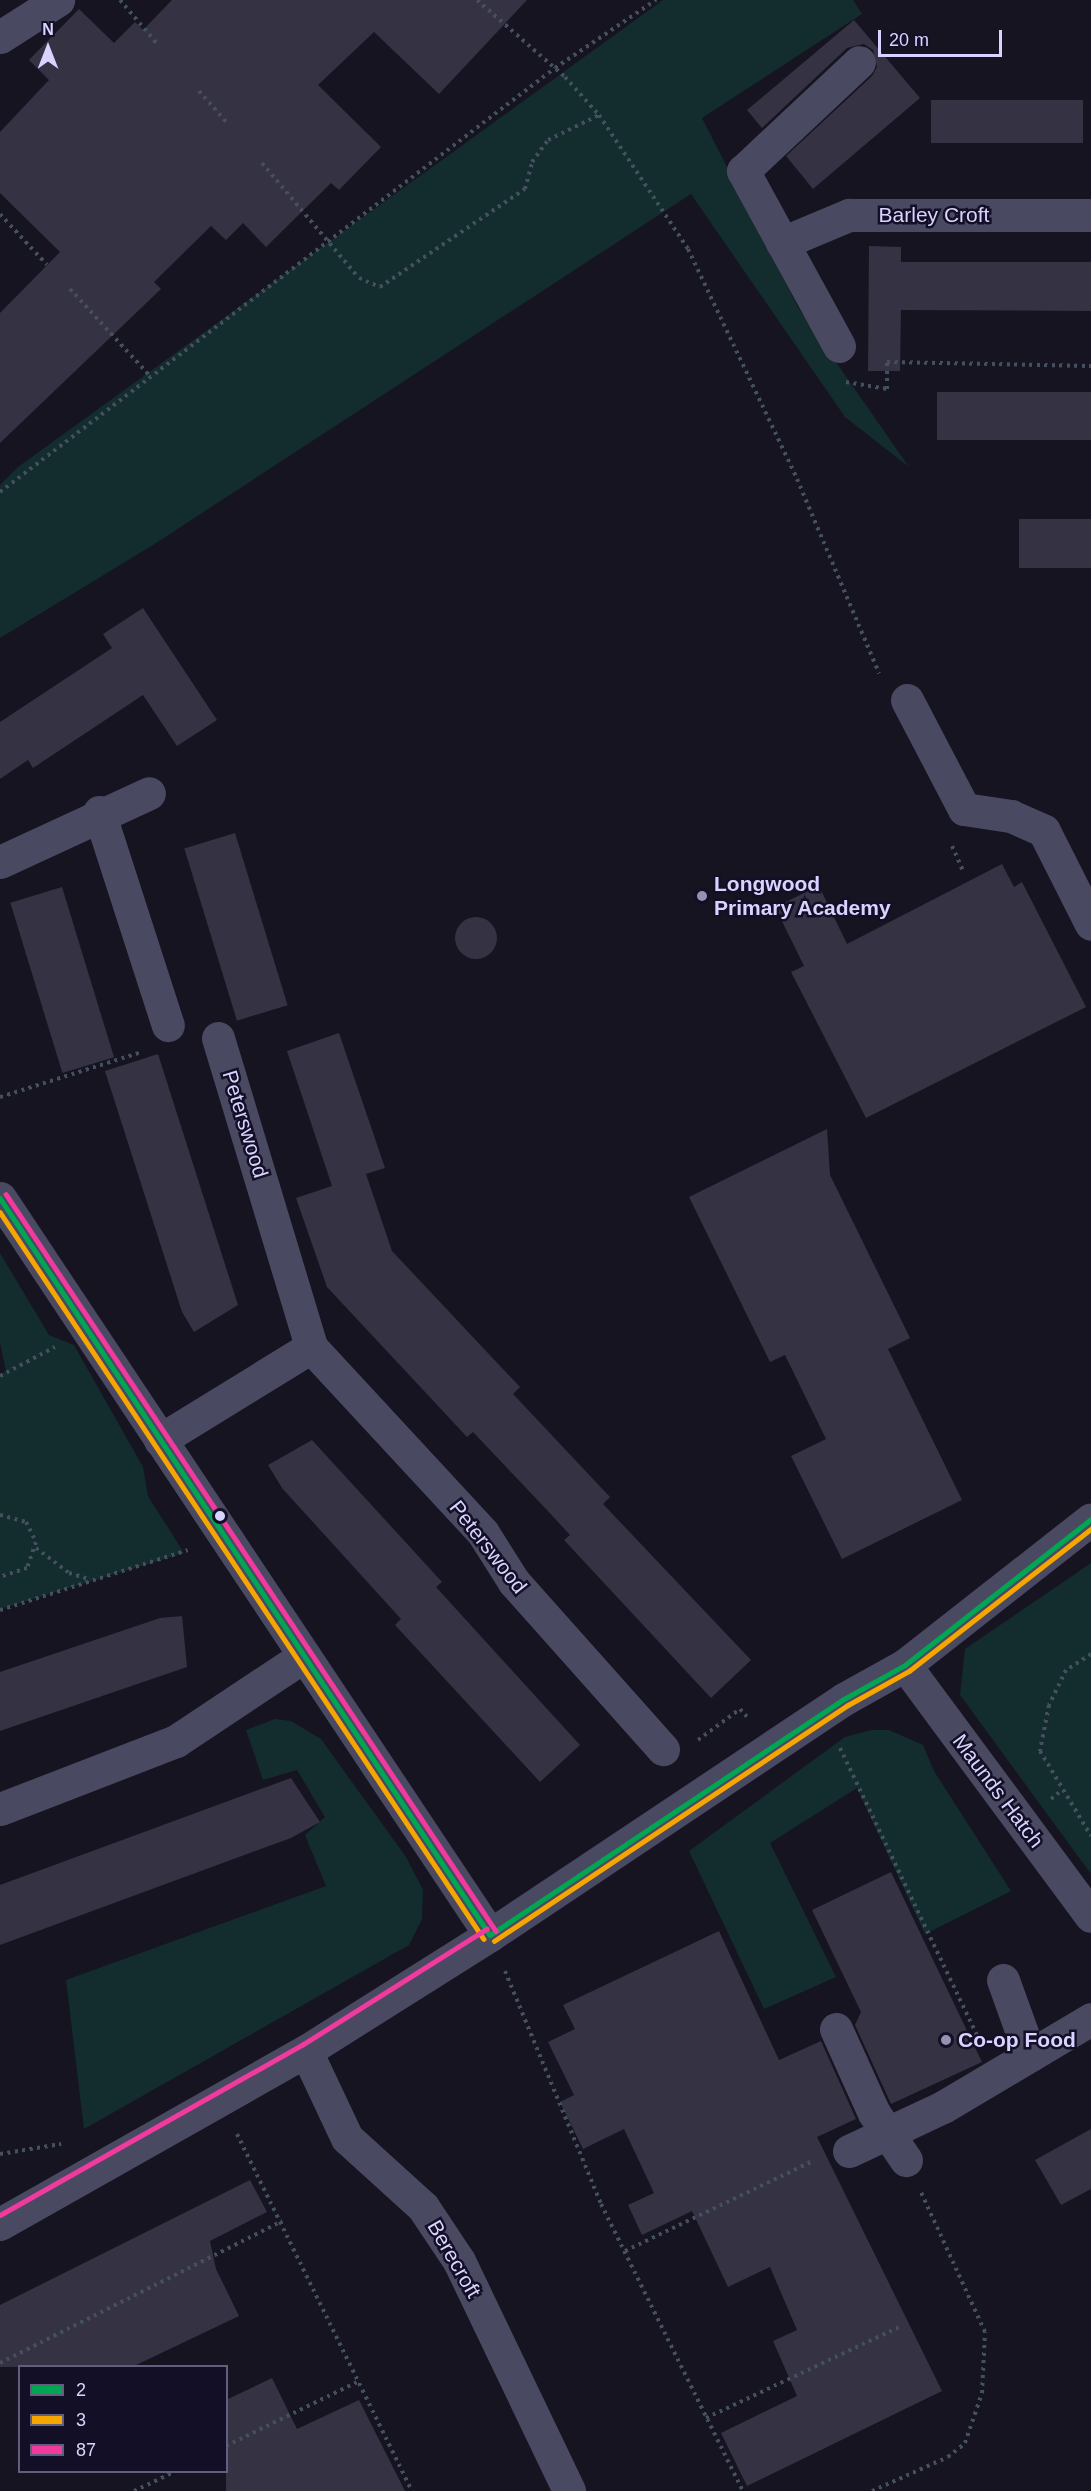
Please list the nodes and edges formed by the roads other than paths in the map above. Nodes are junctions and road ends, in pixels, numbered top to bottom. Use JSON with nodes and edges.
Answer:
{"nodes":[{"id":1,"x":58,"y":0,"type":"edge"},
{"id":2,"x":0,"y":38,"type":"edge"},
{"id":3,"x":859,"y":62,"type":"dead end"},
{"id":4,"x":1091,"y":215,"type":"edge"},
{"id":5,"x":782,"y":243,"type":"junction"},
{"id":6,"x":839,"y":346,"type":"road end"},
{"id":7,"x":896,"y":693,"type":"road end"},
{"id":8,"x":149,"y":793,"type":"dead end"},
{"id":9,"x":99,"y":812,"type":"junction"},
{"id":10,"x":0,"y":862,"type":"edge"},
{"id":11,"x":1091,"y":924,"type":"edge"},
{"id":12,"x":168,"y":1024,"type":"dead end"},
{"id":13,"x":218,"y":1038,"type":"dead end"},
{"id":14,"x":0,"y":1198,"type":"edge"},
{"id":15,"x":311,"y":1347,"type":"junction"},
{"id":16,"x":160,"y":1440,"type":"junction"},
{"id":17,"x":1091,"y":1519,"type":"edge"},
{"id":18,"x":301,"y":1658,"type":"junction"},
{"id":19,"x":905,"y":1665,"type":"junction"},
{"id":20,"x":663,"y":1749,"type":"road end"},
{"id":21,"x":0,"y":1809,"type":"edge"},
{"id":22,"x":1091,"y":1916,"type":"edge"},
{"id":23,"x":490,"y":1935,"type":"junction"},
{"id":24,"x":1003,"y":1980,"type":"dead end"},
{"id":25,"x":1091,"y":2019,"type":"edge"},
{"id":26,"x":836,"y":2029,"type":"dead end"},
{"id":27,"x":306,"y":2051,"type":"junction"},
{"id":28,"x":1030,"y":2055,"type":"junction"},
{"id":29,"x":898,"y":2146,"type":"junction"},
{"id":30,"x":835,"y":2155,"type":"road end"},
{"id":31,"x":0,"y":2224,"type":"edge"},
{"id":32,"x":568,"y":2491,"type":"edge"}],
"edges":[{"from":1,"to":2,"type":"street"},
{"from":3,"to":5,"type":"street"},
{"from":4,"to":5,"type":"street","name":"Barley Croft"},
{"from":5,"to":6,"type":"street"},
{"from":7,"to":11,"type":"street"},
{"from":8,"to":9,"type":"street"},
{"from":9,"to":10,"type":"street"},
{"from":9,"to":12,"type":"street"},
{"from":13,"to":15,"type":"street","name":"Peterswood"},
{"from":14,"to":16,"type":"street"},
{"from":15,"to":16,"type":"street"},
{"from":15,"to":20,"type":"street","name":"Peterswood"},
{"from":16,"to":18,"type":"street"},
{"from":17,"to":19,"type":"street"},
{"from":18,"to":21,"type":"street"},
{"from":18,"to":23,"type":"street"},
{"from":19,"to":22,"type":"street","name":"Maunds Hatch"},
{"from":19,"to":23,"type":"street"},
{"from":23,"to":27,"type":"street"},
{"from":24,"to":28,"type":"street"},
{"from":25,"to":28,"type":"street"},
{"from":26,"to":29,"type":"street"},
{"from":27,"to":31,"type":"street"},
{"from":27,"to":32,"type":"street","name":"Berecroft"},
{"from":28,"to":29,"type":"street"},
{"from":29,"to":30,"type":"street"}]}
